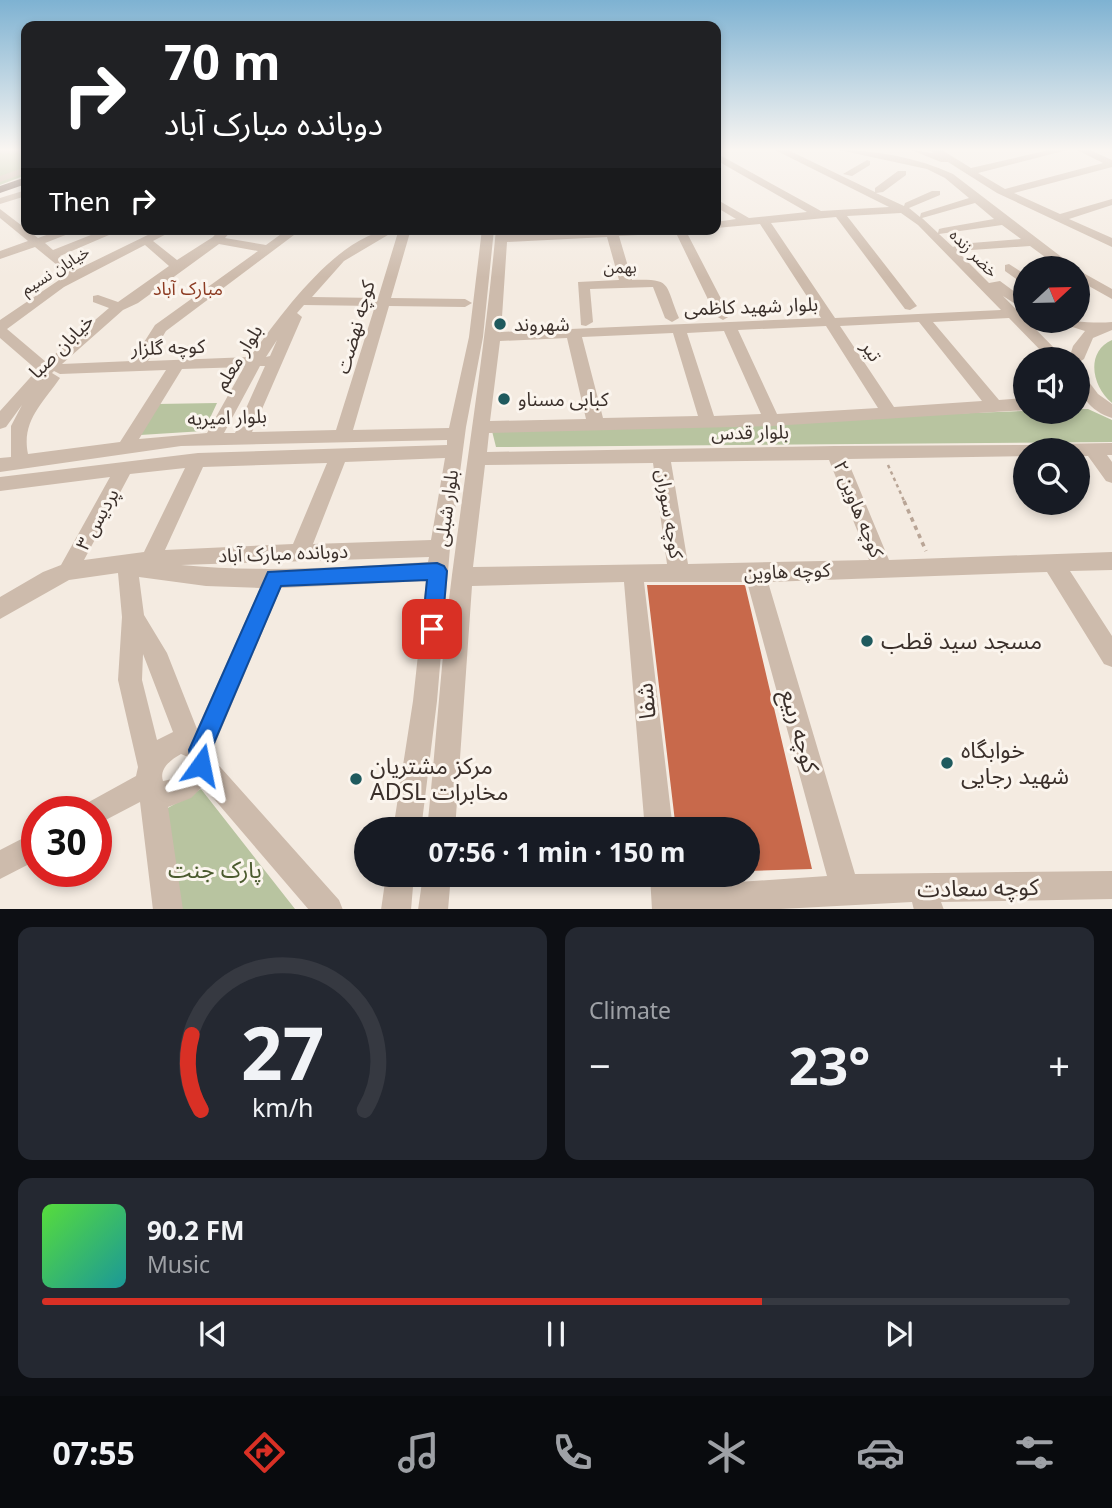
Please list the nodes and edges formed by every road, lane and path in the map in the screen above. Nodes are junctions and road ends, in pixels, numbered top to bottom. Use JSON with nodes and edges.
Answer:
{"nodes":[{"id":1,"x":781,"y":192,"type":"edge"},
{"id":2,"x":874,"y":192,"type":"edge"},
{"id":3,"x":883,"y":192,"type":"edge"},
{"id":4,"x":967,"y":192,"type":"edge"},
{"id":5,"x":1005,"y":192,"type":"edge"},
{"id":6,"x":936,"y":193,"type":"dead end"},
{"id":7,"x":21,"y":195,"type":"edge"},
{"id":8,"x":975,"y":199,"type":"junction"},
{"id":9,"x":0,"y":201,"type":"edge"},
{"id":10,"x":1112,"y":202,"type":"edge"},
{"id":11,"x":721,"y":205,"type":"edge"},
{"id":12,"x":906,"y":207,"type":"junction"},
{"id":13,"x":0,"y":212,"type":"edge"},
{"id":14,"x":839,"y":213,"type":"junction"},
{"id":15,"x":819,"y":214,"type":"junction"},
{"id":16,"x":925,"y":215,"type":"junction"},
{"id":17,"x":1059,"y":218,"type":"junction"},
{"id":18,"x":763,"y":219,"type":"junction"},
{"id":19,"x":745,"y":220,"type":"junction"},
{"id":20,"x":1004,"y":221,"type":"junction"},
{"id":21,"x":721,"y":224,"type":"edge"},
{"id":22,"x":21,"y":230,"type":"edge"},
{"id":23,"x":943,"y":231,"type":"junction"},
{"id":24,"x":27,"y":235,"type":"edge"},
{"id":25,"x":59,"y":235,"type":"edge"},
{"id":26,"x":102,"y":235,"type":"edge"},
{"id":27,"x":157,"y":235,"type":"edge"},
{"id":28,"x":222,"y":235,"type":"edge"},
{"id":29,"x":288,"y":235,"type":"edge"},
{"id":30,"x":381,"y":235,"type":"edge"},
{"id":31,"x":403,"y":235,"type":"edge"},
{"id":32,"x":497,"y":235,"type":"edge"},
{"id":33,"x":497,"y":235,"type":"edge"},
{"id":34,"x":613,"y":235,"type":"edge"},
{"id":35,"x":683,"y":235,"type":"edge"},
{"id":36,"x":217,"y":240,"type":"junction"},
{"id":37,"x":1032,"y":242,"type":"junction"},
{"id":38,"x":37,"y":243,"type":"junction"},
{"id":39,"x":1112,"y":243,"type":"edge"},
{"id":40,"x":149,"y":244,"type":"dead end"},
{"id":41,"x":959,"y":248,"type":"junction"},
{"id":42,"x":268,"y":250,"type":"junction"},
{"id":43,"x":52,"y":255,"type":"junction"},
{"id":44,"x":0,"y":256,"type":"edge"},
{"id":45,"x":1051,"y":256,"type":"edge"},
{"id":46,"x":177,"y":265,"type":"junction"},
{"id":47,"x":1009,"y":268,"type":"dead end"},
{"id":48,"x":1013,"y":271,"type":"edge"},
{"id":49,"x":72,"y":275,"type":"junction"},
{"id":50,"x":1090,"y":281,"type":"edge"},
{"id":51,"x":626,"y":284,"type":"junction"},
{"id":52,"x":1112,"y":295,"type":"edge"},
{"id":53,"x":1013,"y":297,"type":"edge"},
{"id":54,"x":301,"y":301,"type":"junction"},
{"id":55,"x":383,"y":302,"type":"junction"},
{"id":56,"x":465,"y":303,"type":"dead end"},
{"id":57,"x":125,"y":304,"type":"junction"},
{"id":58,"x":910,"y":306,"type":"junction"},
{"id":59,"x":1006,"y":309,"type":"junction"},
{"id":60,"x":495,"y":312,"type":"junction"},
{"id":61,"x":826,"y":316,"type":"junction"},
{"id":62,"x":923,"y":318,"type":"junction"},
{"id":63,"x":726,"y":321,"type":"junction"},
{"id":64,"x":1,"y":322,"type":"edge"},
{"id":65,"x":675,"y":323,"type":"junction"},
{"id":66,"x":1090,"y":325,"type":"edge"},
{"id":67,"x":1112,"y":326,"type":"edge"},
{"id":68,"x":580,"y":327,"type":"junction"},
{"id":69,"x":1090,"y":328,"type":"edge"},
{"id":70,"x":1096,"y":329,"type":"junction"},
{"id":71,"x":493,"y":337,"type":"junction"},
{"id":72,"x":1046,"y":347,"type":"edge"},
{"id":73,"x":1081,"y":347,"type":"edge"},
{"id":74,"x":276,"y":361,"type":"junction"},
{"id":75,"x":254,"y":363,"type":"junction"},
{"id":76,"x":176,"y":366,"type":"junction"},
{"id":77,"x":136,"y":368,"type":"junction"},
{"id":78,"x":53,"y":370,"type":"junction"},
{"id":79,"x":1090,"y":401,"type":"edge"},
{"id":80,"x":1013,"y":405,"type":"edge"},
{"id":81,"x":996,"y":407,"type":"junction"},
{"id":82,"x":1112,"y":412,"type":"edge"},
{"id":83,"x":890,"y":413,"type":"junction"},
{"id":84,"x":772,"y":420,"type":"junction"},
{"id":85,"x":708,"y":421,"type":"junction"},
{"id":86,"x":0,"y":423,"type":"edge"},
{"id":87,"x":596,"y":424,"type":"junction"},
{"id":88,"x":480,"y":427,"type":"junction"},
{"id":89,"x":241,"y":437,"type":"junction"},
{"id":90,"x":213,"y":438,"type":"junction"},
{"id":91,"x":456,"y":442,"type":"junction"},
{"id":92,"x":341,"y":445,"type":"junction"},
{"id":93,"x":126,"y":447,"type":"junction"},
{"id":94,"x":1090,"y":449,"type":"edge"},
{"id":95,"x":1093,"y":449,"type":"junction"},
{"id":96,"x":1112,"y":449,"type":"edge"},
{"id":97,"x":1013,"y":450,"type":"edge"},
{"id":98,"x":835,"y":452,"type":"junction"},
{"id":99,"x":883,"y":452,"type":"junction"},
{"id":100,"x":83,"y":453,"type":"junction"},
{"id":101,"x":661,"y":455,"type":"junction"},
{"id":102,"x":475,"y":459,"type":"junction"},
{"id":103,"x":198,"y":460,"type":"junction"},
{"id":104,"x":21,"y":462,"type":"junction"},
{"id":105,"x":0,"y":465,"type":"edge"},
{"id":106,"x":125,"y":467,"type":"junction"},
{"id":107,"x":74,"y":473,"type":"junction"},
{"id":108,"x":1112,"y":477,"type":"edge"},
{"id":109,"x":0,"y":484,"type":"edge"},
{"id":110,"x":440,"y":548,"type":"junction"},
{"id":111,"x":299,"y":553,"type":"junction"},
{"id":112,"x":150,"y":561,"type":"junction"},
{"id":113,"x":1112,"y":561,"type":"edge"},
{"id":114,"x":1053,"y":563,"type":"junction"},
{"id":115,"x":127,"y":565,"type":"junction"},
{"id":116,"x":933,"y":566,"type":"junction"},
{"id":117,"x":882,"y":567,"type":"junction"},
{"id":118,"x":68,"y":571,"type":"junction"},
{"id":119,"x":437,"y":571,"type":"junction"},
{"id":120,"x":633,"y":573,"type":"junction"},
{"id":121,"x":679,"y":573,"type":"junction"},
{"id":122,"x":755,"y":573,"type":"junction"},
{"id":123,"x":461,"y":577,"type":"junction"},
{"id":124,"x":275,"y":578,"type":"junction"},
{"id":125,"x":0,"y":609,"type":"edge"},
{"id":126,"x":133,"y":617,"type":"junction"},
{"id":127,"x":1112,"y":656,"type":"edge"},
{"id":128,"x":197,"y":752,"type":"junction"},
{"id":129,"x":150,"y":780,"type":"junction"},
{"id":130,"x":112,"y":803,"type":"edge"},
{"id":131,"x":409,"y":817,"type":"edge"},
{"id":132,"x":442,"y":817,"type":"edge"},
{"id":133,"x":658,"y":817,"type":"edge"},
{"id":134,"x":21,"y":853,"type":"edge"},
{"id":135,"x":0,"y":864,"type":"edge"},
{"id":136,"x":399,"y":887,"type":"edge"},
{"id":137,"x":435,"y":887,"type":"edge"},
{"id":138,"x":845,"y":889,"type":"junction"},
{"id":139,"x":1109,"y":890,"type":"edge"},
{"id":140,"x":666,"y":896,"type":"edge"},
{"id":141,"x":926,"y":900,"type":"edge"},
{"id":142,"x":168,"y":909,"type":"edge"},
{"id":143,"x":329,"y":909,"type":"edge"},
{"id":144,"x":396,"y":909,"type":"edge"},
{"id":145,"x":433,"y":909,"type":"edge"}],
"edges":[{"from":1,"to":15,"type":"street"},
{"from":2,"to":12,"type":"street","name":"خضر زنده"},
{"from":3,"to":12,"type":"street","name":"خضر زنده"},
{"from":4,"to":8,"type":"street"},
{"from":5,"to":17,"type":"street"},
{"from":6,"to":12,"type":"street"},
{"from":7,"to":9,"type":"street"},
{"from":8,"to":16,"type":"street"},
{"from":8,"to":20,"type":"street"},
{"from":10,"to":17,"type":"street"},
{"from":11,"to":19,"type":"street"},
{"from":12,"to":14,"type":"street"},
{"from":12,"to":16,"type":"street","name":"خضر زنده"},
{"from":12,"to":59,"type":"street","name":"خضر زنده"},
{"from":13,"to":22,"type":"street"},
{"from":14,"to":15,"type":"street"},
{"from":14,"to":58,"type":"street"},
{"from":15,"to":18,"type":"street"},
{"from":16,"to":23,"type":"street","name":"خضر زنده"},
{"from":17,"to":39,"type":"street"},
{"from":18,"to":19,"type":"street"},
{"from":18,"to":61,"type":"street","name":"تیر"},
{"from":19,"to":21,"type":"street"},
{"from":20,"to":23,"type":"street"},
{"from":20,"to":37,"type":"street"},
{"from":23,"to":41,"type":"street","name":"خضر زنده"},
{"from":24,"to":38,"type":"street"},
{"from":25,"to":38,"type":"street"},
{"from":26,"to":43,"type":"street"},
{"from":27,"to":49,"type":"street","name":"خیابان نسیم"},
{"from":28,"to":36,"type":"street","name":"خیابان صبا"},
{"from":29,"to":42,"type":"street"},
{"from":30,"to":54,"type":"street","name":"بلوار معلم"},
{"from":31,"to":55,"type":"street","name":"کوچه نهضت"},
{"from":32,"to":60,"type":"street","name":"بلوار شبلی"},
{"from":33,"to":91,"type":"street","name":"بلوار شبلی"},
{"from":34,"to":51,"type":"street"},
{"from":35,"to":63,"type":"street"},
{"from":36,"to":42,"type":"street"},
{"from":36,"to":46,"type":"street","name":"خیابان صبا"},
{"from":37,"to":41,"type":"street"},
{"from":37,"to":45,"type":"street"},
{"from":38,"to":43,"type":"street"},
{"from":38,"to":44,"type":"street"},
{"from":40,"to":46,"type":"street"},
{"from":41,"to":53,"type":"street","name":"خضر زنده"},
{"from":42,"to":77,"type":"street"},
{"from":43,"to":49,"type":"street"},
{"from":46,"to":57,"type":"street","name":"خیابان صبا"},
{"from":47,"to":48,"type":"street"},
{"from":49,"to":57,"type":"street"},
{"from":49,"to":64,"type":"street","name":"خیابان نسیم"},
{"from":50,"to":52,"type":"street"},
{"from":51,"to":65,"type":"street","name":"بهمن"},
{"from":51,"to":68,"type":"street","name":"بهمن"},
{"from":54,"to":55,"type":"street"},
{"from":54,"to":74,"type":"street","name":"بلوار معلم"},
{"from":54,"to":75,"type":"street","name":"بلوار معلم"},
{"from":55,"to":56,"type":"street"},
{"from":55,"to":92,"type":"street","name":"کوچه نهضت"},
{"from":57,"to":78,"type":"street","name":"خیابان صبا"},
{"from":58,"to":59,"type":"street","name":"بلوار شهید کاظمی"},
{"from":58,"to":61,"type":"street","name":"بلوار شهید کاظمی"},
{"from":59,"to":62,"type":"street","name":"بلوار شهید کاظمی"},
{"from":59,"to":72,"type":"street","name":"خضر زنده"},
{"from":60,"to":68,"type":"street","name":"بلوار شهید کاظمی"},
{"from":60,"to":71,"type":"street","name":"بلوار شبلی"},
{"from":61,"to":62,"type":"street","name":"بلوار شهید کاظمی"},
{"from":61,"to":63,"type":"street","name":"بلوار شهید کاظمی"},
{"from":61,"to":83,"type":"street","name":"تیر"},
{"from":62,"to":81,"type":"street"},
{"from":63,"to":65,"type":"street","name":"بلوار شهید کاظمی"},
{"from":63,"to":84,"type":"street"},
{"from":64,"to":78,"type":"street"},
{"from":65,"to":68,"type":"street","name":"بلوار شهید کاظمی"},
{"from":65,"to":85,"type":"street"},
{"from":66,"to":70,"type":"street"},
{"from":67,"to":70,"type":"street"},
{"from":68,"to":71,"type":"street","name":"بلوار شهید کاظمی"},
{"from":68,"to":87,"type":"street"},
{"from":69,"to":70,"type":"street"},
{"from":70,"to":73,"type":"street"},
{"from":71,"to":88,"type":"street","name":"بلوار شبلی"},
{"from":74,"to":75,"type":"street","name":"کوچه گلزار"},
{"from":74,"to":89,"type":"street","name":"بلوار معلم"},
{"from":75,"to":76,"type":"street","name":"کوچه گلزار"},
{"from":75,"to":90,"type":"street","name":"بلوار معلم"},
{"from":76,"to":77,"type":"street","name":"کوچه گلزار"},
{"from":76,"to":93,"type":"street"},
{"from":77,"to":78,"type":"street","name":"کوچه گلزار"},
{"from":78,"to":86,"type":"street","name":"خیابان صبا"},
{"from":78,"to":104,"type":"street","name":"خیابان صبا"},
{"from":79,"to":82,"type":"street"},
{"from":80,"to":81,"type":"street","name":"بلوار قدس"},
{"from":81,"to":83,"type":"street","name":"بلوار قدس"},
{"from":83,"to":84,"type":"street","name":"بلوار قدس"},
{"from":84,"to":85,"type":"street","name":"بلوار قدس"},
{"from":85,"to":87,"type":"street","name":"بلوار قدس"},
{"from":87,"to":88,"type":"street","name":"بلوار قدس"},
{"from":88,"to":102,"type":"street","name":"بلوار شبلی"},
{"from":89,"to":90,"type":"street","name":"بلوار امیریه"},
{"from":89,"to":92,"type":"street","name":"بلوار امیریه"},
{"from":90,"to":93,"type":"street","name":"بلوار امیریه"},
{"from":91,"to":92,"type":"street","name":"بلوار امیریه"},
{"from":91,"to":110,"type":"street","name":"بلوار شبلی"},
{"from":92,"to":103,"type":"street","name":"بلوار امیریه"},
{"from":92,"to":111,"type":"street","name":"کوچه نهضت"},
{"from":93,"to":100,"type":"street","name":"بلوار امیریه"},
{"from":94,"to":95,"type":"street"},
{"from":95,"to":96,"type":"street"},
{"from":95,"to":108,"type":"street"},
{"from":97,"to":99,"type":"street","name":"بلوار قدس"},
{"from":98,"to":99,"type":"street","name":"بلوار قدس"},
{"from":98,"to":101,"type":"street","name":"بلوار قدس"},
{"from":98,"to":117,"type":"street","name":"کوچه هاوین ۲"},
{"from":99,"to":116,"type":"path"},
{"from":100,"to":104,"type":"street","name":"بلوار امیریه"},
{"from":100,"to":107,"type":"street"},
{"from":101,"to":102,"type":"street","name":"بلوار قدس"},
{"from":101,"to":121,"type":"street","name":"کوچه سوران"},
{"from":102,"to":123,"type":"street","name":"بلوار شبلی"},
{"from":103,"to":106,"type":"street","name":"بلوار امیریه"},
{"from":103,"to":112,"type":"street"},
{"from":104,"to":105,"type":"street","name":"بلوار امیریه"},
{"from":106,"to":107,"type":"street","name":"بلوار امیریه"},
{"from":106,"to":118,"type":"street","name":"پردیس ۳"},
{"from":107,"to":109,"type":"street","name":"بلوار امیریه"},
{"from":110,"to":111,"type":"street","name":"دوبانده مبارک آباد"},
{"from":110,"to":119,"type":"street","name":"بلوار شبلی"},
{"from":111,"to":112,"type":"street","name":"دوبانده مبارک آباد"},
{"from":112,"to":115,"type":"street","name":"دوبانده مبارک آباد"},
{"from":113,"to":114,"type":"street","name":"کوچه هاوین"},
{"from":114,"to":116,"type":"street","name":"کوچه هاوین"},
{"from":114,"to":127,"type":"street"},
{"from":115,"to":118,"type":"street","name":"دوبانده مبارک آباد"},
{"from":115,"to":124,"type":"street","name":"دوبانده مبارک آباد"},
{"from":115,"to":126,"type":"street"},
{"from":116,"to":117,"type":"street","name":"کوچه هاوین"},
{"from":117,"to":122,"type":"street","name":"کوچه هاوین"},
{"from":118,"to":125,"type":"street","name":"دوبانده مبارک آباد"},
{"from":119,"to":124,"type":"street","name":"دوبانده مبارک آباد"},
{"from":119,"to":131,"type":"street","name":"بلوار شبلی"},
{"from":120,"to":121,"type":"street","name":"کوچه هاوین"},
{"from":120,"to":123,"type":"street","name":"کوچه هاوین"},
{"from":120,"to":133,"type":"street","name":"شفا"},
{"from":121,"to":122,"type":"street","name":"کوچه هاوین"},
{"from":122,"to":138,"type":"street","name":"کوچه ربیع"},
{"from":123,"to":132,"type":"street","name":"بلوار شبلی"},
{"from":124,"to":128,"type":"street"},
{"from":126,"to":128,"type":"street"},
{"from":126,"to":129,"type":"street"},
{"from":128,"to":129,"type":"street"},
{"from":128,"to":129,"type":"street"},
{"from":128,"to":143,"type":"street"},
{"from":129,"to":130,"type":"street"},
{"from":129,"to":142,"type":"street"},
{"from":134,"to":135,"type":"street"},
{"from":136,"to":144,"type":"street"},
{"from":137,"to":145,"type":"street"},
{"from":138,"to":140,"type":"street","name":"کوچه سعادت"},
{"from":138,"to":141,"type":"street","name":"کوچه سعادت"},
{"from":139,"to":141,"type":"street","name":"کوچه سعادت"}]}
